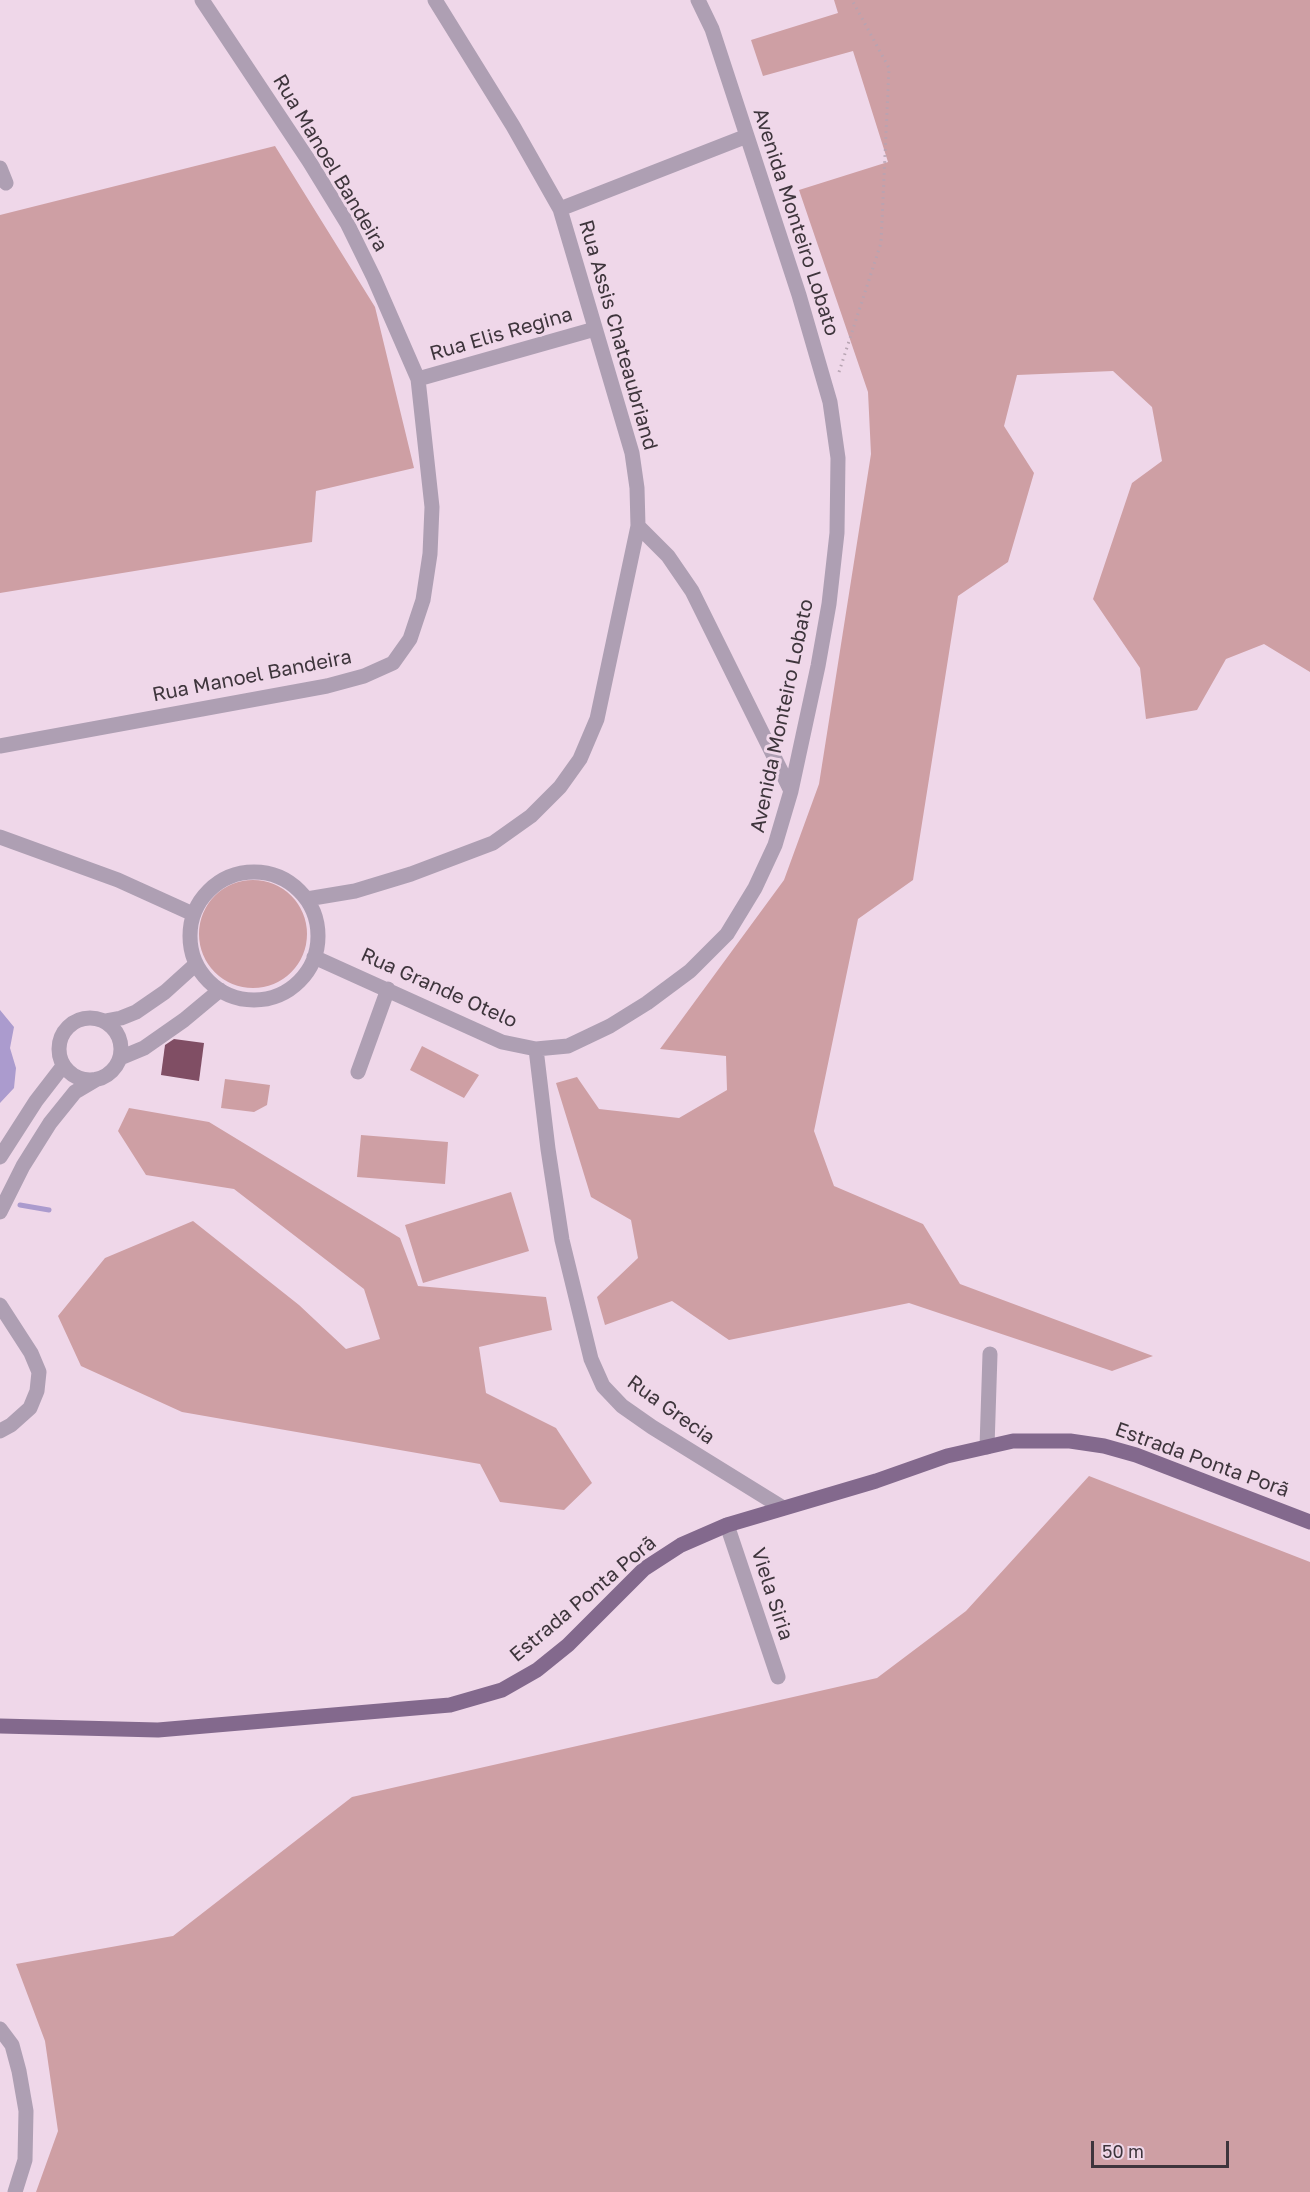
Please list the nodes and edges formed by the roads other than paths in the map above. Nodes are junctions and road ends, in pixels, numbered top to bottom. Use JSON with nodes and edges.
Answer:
{"nodes":[{"id":1,"x":202,"y":0,"type":"edge"},
{"id":2,"x":435,"y":0,"type":"edge"},
{"id":3,"x":698,"y":0,"type":"edge"},
{"id":4,"x":747,"y":135,"type":"junction"},
{"id":5,"x":0,"y":168,"type":"edge"},
{"id":6,"x":6,"y":183,"type":"dead end"},
{"id":7,"x":560,"y":209,"type":"junction"},
{"id":8,"x":595,"y":329,"type":"junction"},
{"id":9,"x":418,"y":379,"type":"junction"},
{"id":10,"x":638,"y":526,"type":"junction"},
{"id":11,"x":0,"y":746,"type":"edge"},
{"id":12,"x":791,"y":791,"type":"junction"},
{"id":13,"x":0,"y":837,"type":"edge"},
{"id":14,"x":307,"y":899,"type":"junction"},
{"id":15,"x":193,"y":914,"type":"junction"},
{"id":16,"x":314,"y":957,"type":"junction"},
{"id":17,"x":196,"y":964,"type":"junction"},
{"id":18,"x":388,"y":989,"type":"junction"},
{"id":19,"x":220,"y":990,"type":"junction"},
{"id":20,"x":105,"y":1021,"type":"junction"},
{"id":21,"x":536,"y":1049,"type":"junction"},
{"id":22,"x":120,"y":1058,"type":"junction"},
{"id":23,"x":63,"y":1066,"type":"junction"},
{"id":24,"x":358,"y":1072,"type":"dead end"},
{"id":25,"x":97,"y":1080,"type":"junction"},
{"id":26,"x":0,"y":1157,"type":"edge"},
{"id":27,"x":0,"y":1212,"type":"edge"},
{"id":28,"x":0,"y":1305,"type":"edge"},
{"id":29,"x":990,"y":1354,"type":"dead end"},
{"id":30,"x":0,"y":1431,"type":"edge"},
{"id":31,"x":987,"y":1447,"type":"junction"},
{"id":32,"x":783,"y":1508,"type":"junction"},
{"id":33,"x":1310,"y":1521,"type":"edge"},
{"id":34,"x":727,"y":1525,"type":"junction"},
{"id":35,"x":778,"y":1677,"type":"dead end"},
{"id":36,"x":0,"y":1726,"type":"edge"},
{"id":37,"x":0,"y":2029,"type":"edge"},
{"id":38,"x":15,"y":2192,"type":"edge"}],
"edges":[{"from":1,"to":9,"type":"street","name":"Rua Manoel Bandeira"},
{"from":2,"to":7,"type":"street","name":"Rua Assis Chateaubriand"},
{"from":3,"to":4,"type":"street","name":"Avenida Monteiro Lobato"},
{"from":4,"to":7,"type":"street"},
{"from":4,"to":12,"type":"street","name":"Avenida Monteiro Lobato"},
{"from":5,"to":6,"type":"street"},
{"from":7,"to":8,"type":"street","name":"Rua Assis Chateaubriand"},
{"from":8,"to":9,"type":"street","name":"Rua Elis Regina"},
{"from":8,"to":10,"type":"street","name":"Rua Assis Chateaubriand"},
{"from":9,"to":11,"type":"street","name":"Rua Manoel Bandeira"},
{"from":10,"to":12,"type":"street"},
{"from":10,"to":14,"type":"street","name":"Rua Assis Chateaubriand"},
{"from":12,"to":21,"type":"street","name":"Avenida Monteiro Lobato"},
{"from":13,"to":15,"type":"street"},
{"from":14,"to":15,"type":"street"},
{"from":14,"to":16,"type":"street"},
{"from":15,"to":17,"type":"street"},
{"from":16,"to":18,"type":"street","name":"Rua Grande Otelo"},
{"from":16,"to":19,"type":"street"},
{"from":17,"to":19,"type":"street"},
{"from":17,"to":20,"type":"street"},
{"from":18,"to":21,"type":"street","name":"Rua Grande Otelo"},
{"from":18,"to":24,"type":"street"},
{"from":19,"to":22,"type":"street"},
{"from":20,"to":22,"type":"street"},
{"from":20,"to":23,"type":"street"},
{"from":21,"to":32,"type":"street","name":"Rua Grecia"},
{"from":22,"to":25,"type":"street"},
{"from":23,"to":25,"type":"street"},
{"from":23,"to":26,"type":"street"},
{"from":25,"to":27,"type":"street"},
{"from":28,"to":30,"type":"street"},
{"from":29,"to":31,"type":"street"},
{"from":31,"to":32,"type":"main road","name":"Estrada Ponta Porã"},
{"from":31,"to":33,"type":"main road","name":"Estrada Ponta Porã"},
{"from":32,"to":34,"type":"main road","name":"Estrada Ponta Porã"},
{"from":34,"to":35,"type":"street","name":"Viela Siria"},
{"from":34,"to":36,"type":"main road","name":"Estrada Ponta Porã"},
{"from":37,"to":38,"type":"street"}]}
